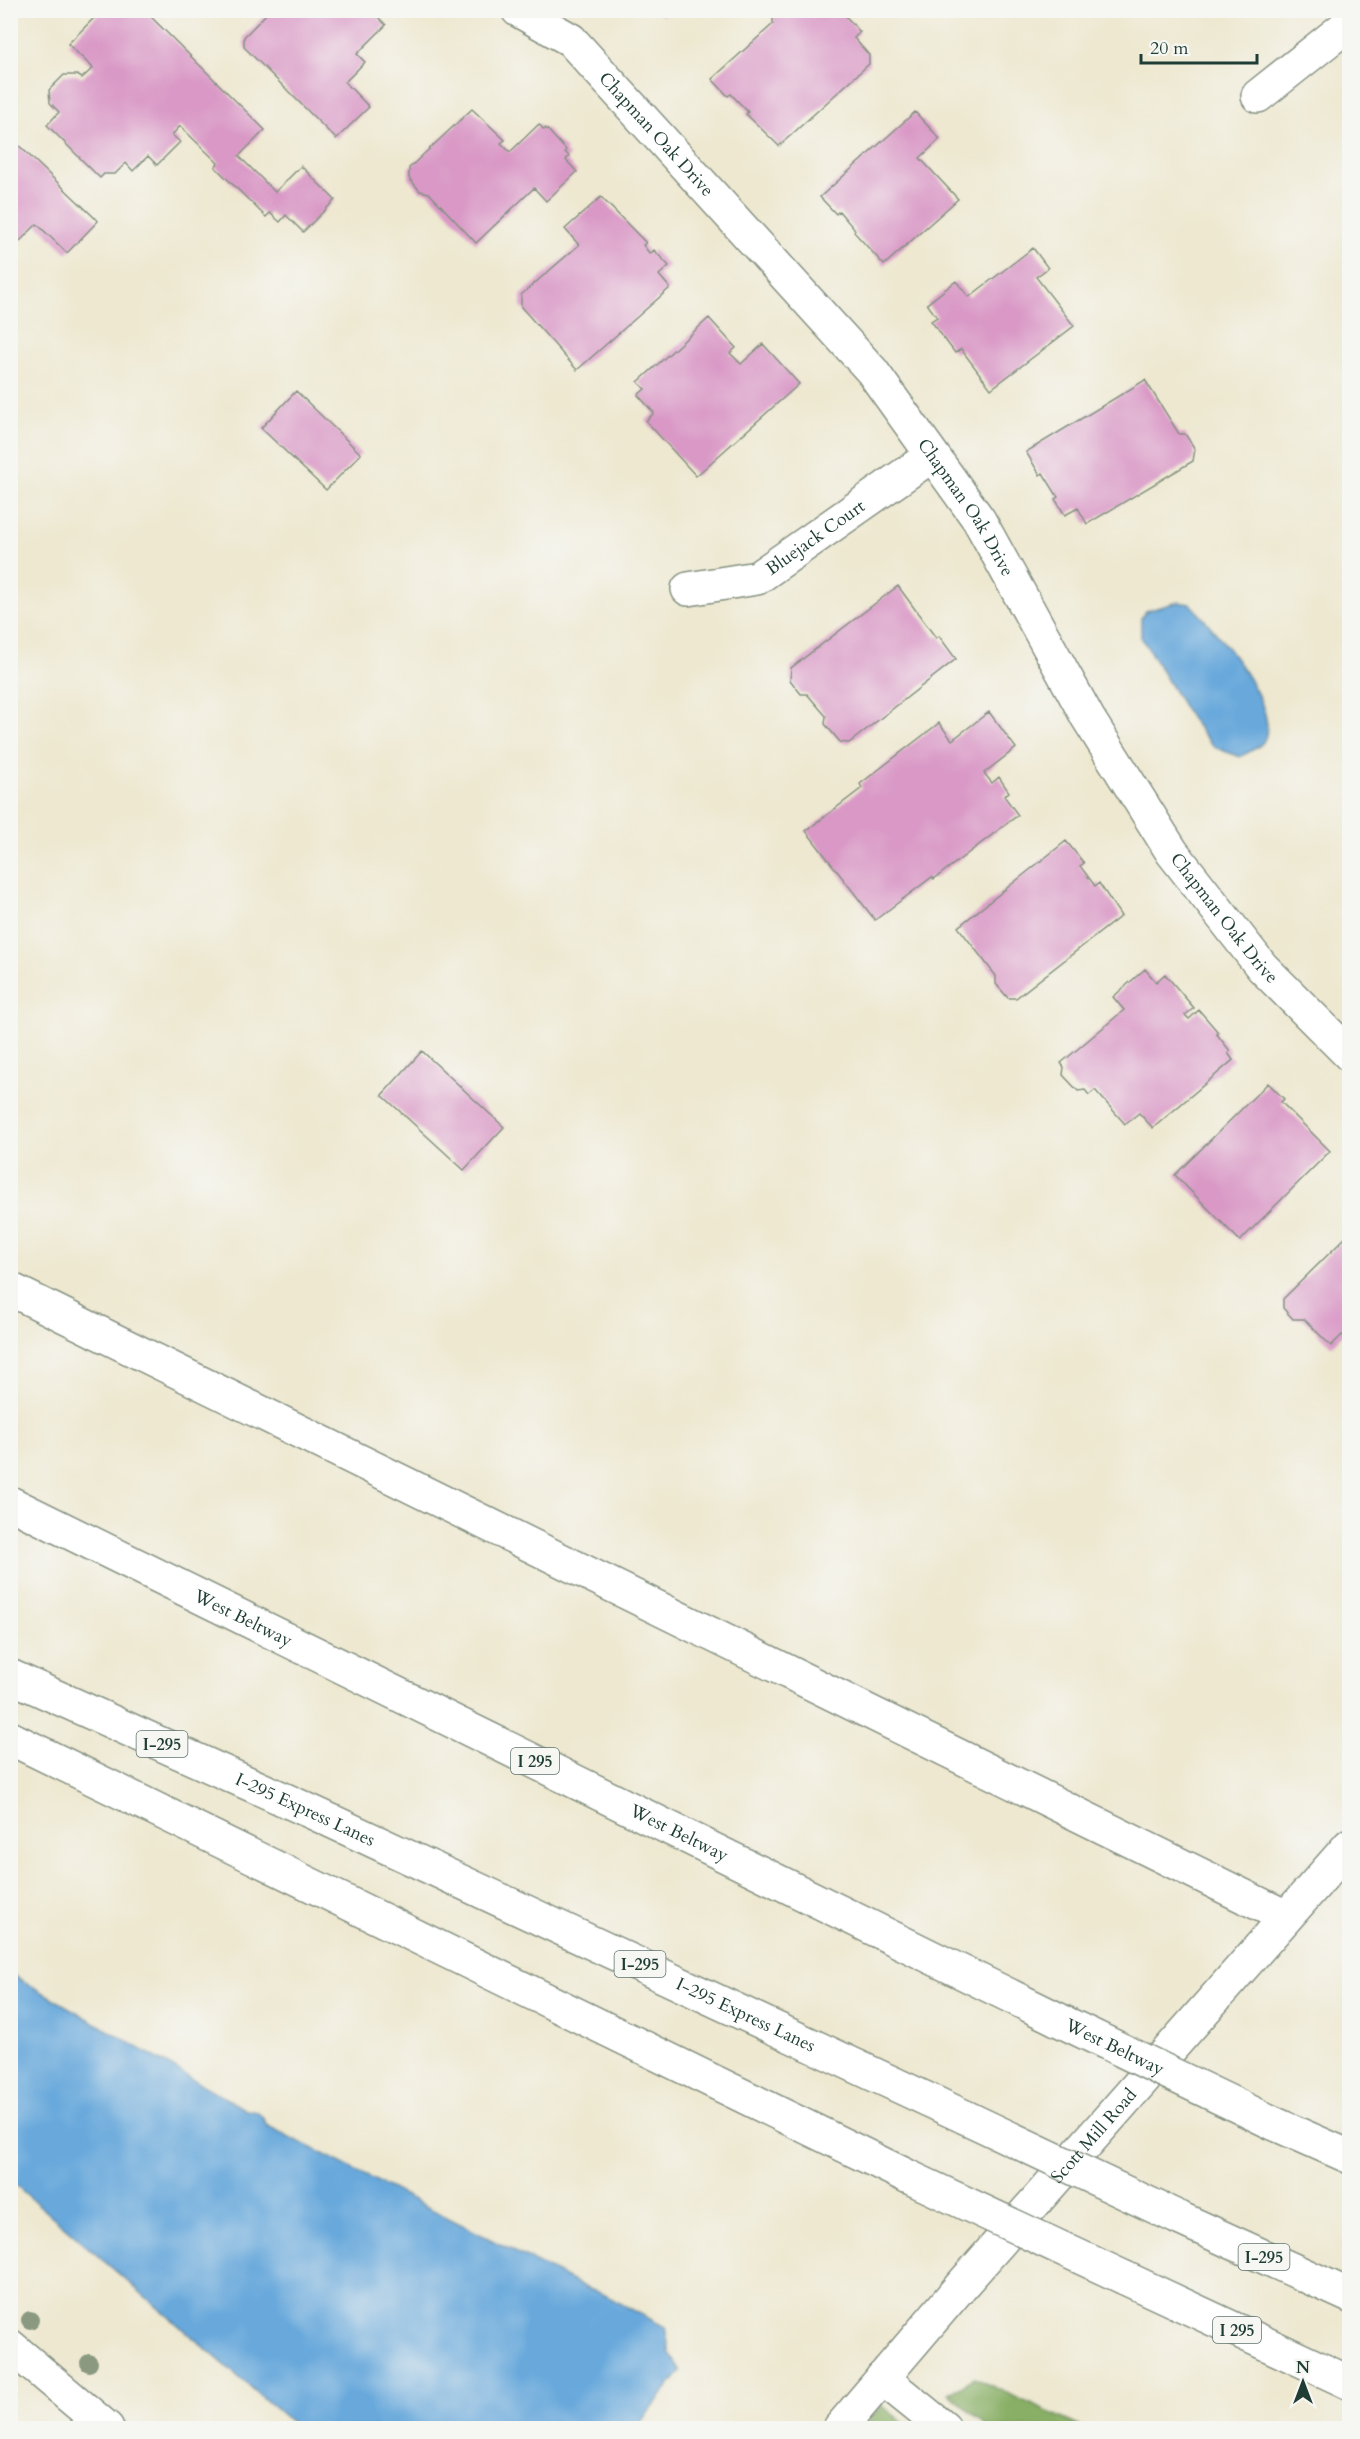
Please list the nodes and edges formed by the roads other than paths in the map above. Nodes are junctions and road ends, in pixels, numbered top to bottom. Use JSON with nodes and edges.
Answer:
{"nodes":[{"id":1,"x":518,"y":10,"type":"edge"},
{"id":2,"x":1341,"y":20,"type":"edge"},
{"id":3,"x":1258,"y":96,"type":"dead end"},
{"id":4,"x":931,"y":456,"type":"junction"},
{"id":5,"x":688,"y":590,"type":"dead end"},
{"id":6,"x":1350,"y":1055,"type":"edge"},
{"id":7,"x":10,"y":1289,"type":"edge"},
{"id":8,"x":10,"y":1503,"type":"edge"},
{"id":9,"x":10,"y":1676,"type":"edge"},
{"id":10,"x":10,"y":1738,"type":"edge"},
{"id":11,"x":1350,"y":1845,"type":"edge"},
{"id":12,"x":1286,"y":1917,"type":"junction"},
{"id":13,"x":1273,"y":2123,"type":"junction"},
{"id":14,"x":1350,"y":2151,"type":"edge"},
{"id":15,"x":1350,"y":2157,"type":"edge"},
{"id":16,"x":1350,"y":2296,"type":"edge"},
{"id":17,"x":10,"y":2346,"type":"edge"},
{"id":18,"x":882,"y":2378,"type":"junction"},
{"id":19,"x":1350,"y":2383,"type":"edge"},
{"id":20,"x":107,"y":2428,"type":"edge"},
{"id":21,"x":840,"y":2428,"type":"edge"},
{"id":22,"x":944,"y":2428,"type":"edge"}],
"edges":[{"from":1,"to":4,"type":"main road","name":"Chapman Oak Drive"},
{"from":2,"to":3,"type":"main road"},
{"from":4,"to":5,"type":"main road","name":"Bluejack Court"},
{"from":4,"to":6,"type":"main road","name":"Chapman Oak Drive"},
{"from":7,"to":12,"type":"main road"},
{"from":8,"to":13,"type":"main road","name":"West Beltway","number":"I 295","bridge":true},
{"from":9,"to":16,"type":"main road","name":"I-295 Express Lanes","number":"I-295","bridge":true},
{"from":10,"to":19,"type":"main road","number":"I 295","bridge":true},
{"from":11,"to":12,"type":"main road","name":"Scott Mill Road"},
{"from":12,"to":18,"type":"main road","name":"Scott Mill Road"},
{"from":13,"to":14,"type":"main road"},
{"from":13,"to":15,"type":"main road","name":"West Beltway","number":"I 295"},
{"from":17,"to":20,"type":"main road"},
{"from":18,"to":21,"type":"main road","name":"Scott Mill Road"},
{"from":18,"to":22,"type":"main road"}]}
